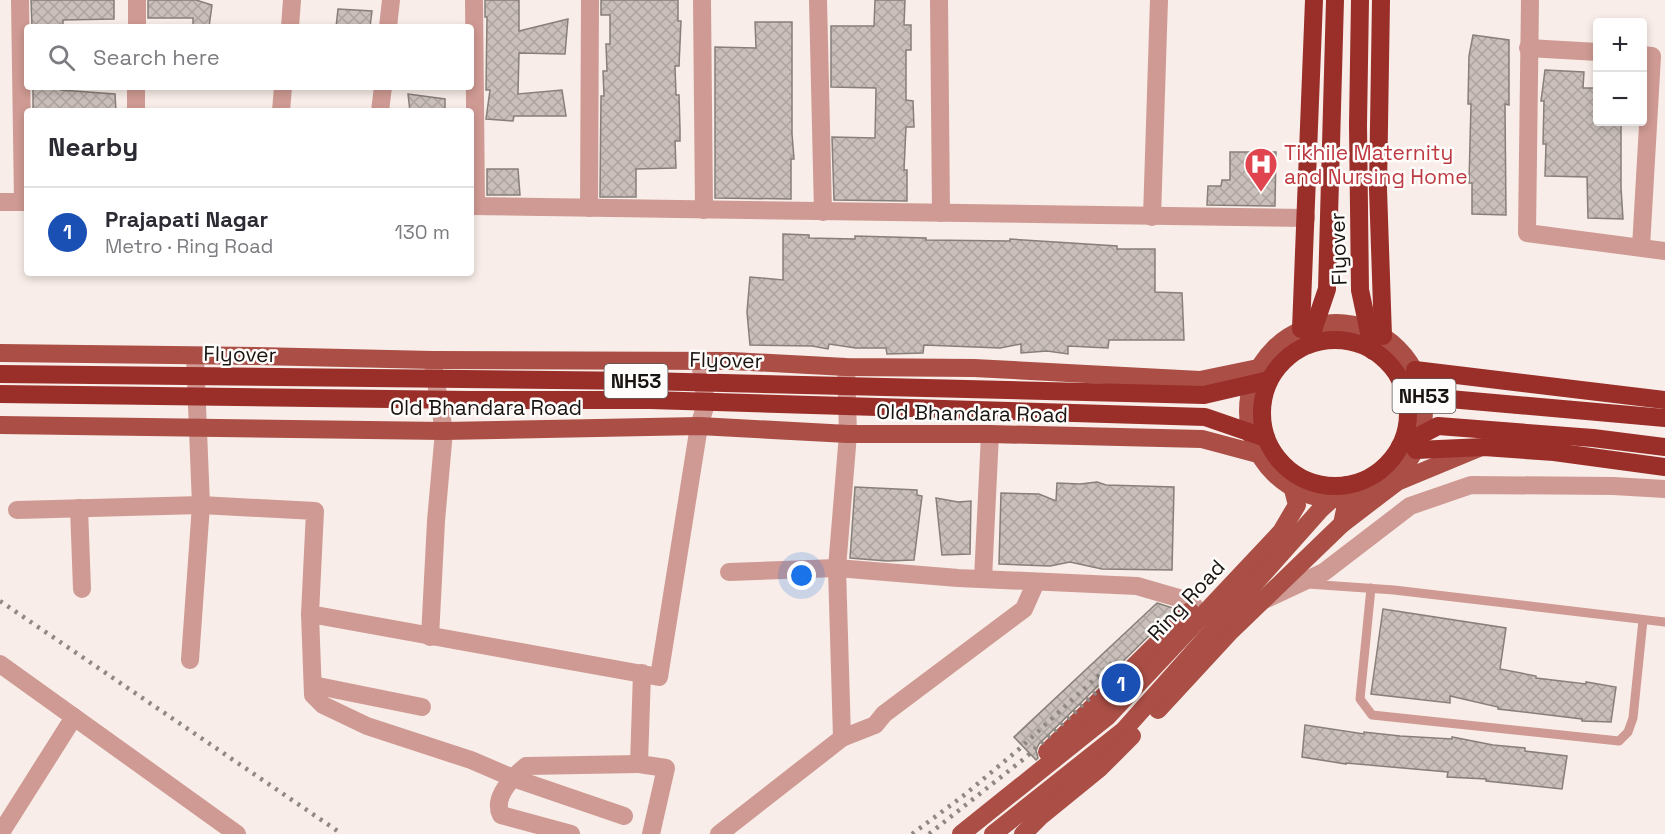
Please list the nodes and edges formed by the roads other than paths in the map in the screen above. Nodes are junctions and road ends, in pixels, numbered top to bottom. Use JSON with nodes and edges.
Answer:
{"nodes":[{"id":1,"x":20,"y":0,"type":"edge"},
{"id":2,"x":138,"y":0,"type":"edge"},
{"id":3,"x":292,"y":0,"type":"edge"},
{"id":4,"x":391,"y":0,"type":"edge"},
{"id":5,"x":474,"y":0,"type":"edge"},
{"id":6,"x":590,"y":0,"type":"edge"},
{"id":7,"x":702,"y":0,"type":"edge"},
{"id":8,"x":818,"y":0,"type":"edge"},
{"id":9,"x":939,"y":0,"type":"edge"},
{"id":10,"x":1159,"y":0,"type":"edge"},
{"id":11,"x":1314,"y":0,"type":"edge"},
{"id":12,"x":1335,"y":0,"type":"edge"},
{"id":13,"x":1360,"y":0,"type":"edge"},
{"id":14,"x":1381,"y":0,"type":"edge"},
{"id":15,"x":1530,"y":0,"type":"edge"},
{"id":16,"x":137,"y":24,"type":"edge"},
{"id":17,"x":290,"y":24,"type":"edge"},
{"id":18,"x":388,"y":24,"type":"edge"},
{"id":19,"x":1528,"y":48,"type":"junction"},
{"id":20,"x":1593,"y":52,"type":"edge"},
{"id":21,"x":1653,"y":56,"type":"edge"},
{"id":22,"x":136,"y":90,"type":"edge"},
{"id":23,"x":283,"y":90,"type":"edge"},
{"id":24,"x":383,"y":90,"type":"edge"},
{"id":25,"x":136,"y":108,"type":"edge"},
{"id":26,"x":281,"y":108,"type":"edge"},
{"id":27,"x":380,"y":108,"type":"edge"},
{"id":28,"x":24,"y":162,"type":"edge"},
{"id":29,"x":0,"y":202,"type":"edge"},
{"id":30,"x":24,"y":202,"type":"edge"},
{"id":31,"x":474,"y":206,"type":"edge"},
{"id":32,"x":589,"y":208,"type":"junction"},
{"id":33,"x":704,"y":210,"type":"junction"},
{"id":34,"x":823,"y":212,"type":"junction"},
{"id":35,"x":941,"y":213,"type":"junction"},
{"id":36,"x":1152,"y":217,"type":"junction"},
{"id":37,"x":1306,"y":218,"type":"junction"},
{"id":38,"x":1641,"y":248,"type":"junction"},
{"id":39,"x":1665,"y":251,"type":"edge"},
{"id":40,"x":1304,"y":337,"type":"junction"},
{"id":41,"x":1378,"y":344,"type":"junction"},
{"id":42,"x":0,"y":353,"type":"edge"},
{"id":43,"x":195,"y":356,"type":"junction"},
{"id":44,"x":433,"y":360,"type":"junction"},
{"id":45,"x":700,"y":362,"type":"junction"},
{"id":46,"x":846,"y":367,"type":"junction"},
{"id":47,"x":0,"y":374,"type":"edge"},
{"id":48,"x":1263,"y":374,"type":"junction"},
{"id":49,"x":1407,"y":374,"type":"junction"},
{"id":50,"x":0,"y":394,"type":"edge"},
{"id":51,"x":1625,"y":396,"type":"junction"},
{"id":52,"x":1665,"y":400,"type":"edge"},
{"id":53,"x":1665,"y":418,"type":"edge"},
{"id":54,"x":0,"y":425,"type":"edge"},
{"id":55,"x":699,"y":426,"type":"junction"},
{"id":56,"x":198,"y":427,"type":"junction"},
{"id":57,"x":444,"y":431,"type":"junction"},
{"id":58,"x":848,"y":434,"type":"junction"},
{"id":59,"x":990,"y":434,"type":"junction"},
{"id":60,"x":1262,"y":446,"type":"junction"},
{"id":61,"x":1484,"y":447,"type":"junction"},
{"id":62,"x":1665,"y":447,"type":"edge"},
{"id":63,"x":1408,"y":448,"type":"junction"},
{"id":64,"x":1619,"y":461,"type":"junction"},
{"id":65,"x":1665,"y":467,"type":"edge"},
{"id":66,"x":1286,"y":476,"type":"junction"},
{"id":67,"x":1665,"y":489,"type":"edge"},
{"id":68,"x":1347,"y":492,"type":"junction"},
{"id":69,"x":201,"y":505,"type":"junction"},
{"id":70,"x":79,"y":508,"type":"junction"},
{"id":71,"x":17,"y":510,"type":"dead end"},
{"id":72,"x":1341,"y":524,"type":"junction"},
{"id":73,"x":837,"y":568,"type":"junction"},
{"id":74,"x":729,"y":572,"type":"dead end"},
{"id":75,"x":983,"y":579,"type":"junction"},
{"id":76,"x":1036,"y":582,"type":"junction"},
{"id":77,"x":1303,"y":583,"type":"junction"},
{"id":78,"x":1371,"y":588,"type":"junction"},
{"id":79,"x":82,"y":589,"type":"dead end"},
{"id":80,"x":1261,"y":601,"type":"junction"},
{"id":81,"x":1194,"y":606,"type":"junction"},
{"id":82,"x":310,"y":614,"type":"junction"},
{"id":83,"x":1643,"y":620,"type":"junction"},
{"id":84,"x":1665,"y":622,"type":"edge"},
{"id":85,"x":430,"y":637,"type":"junction"},
{"id":86,"x":190,"y":660,"type":"dead end"},
{"id":87,"x":0,"y":664,"type":"edge"},
{"id":88,"x":642,"y":674,"type":"junction"},
{"id":89,"x":313,"y":685,"type":"junction"},
{"id":90,"x":422,"y":707,"type":"dead end"},
{"id":91,"x":74,"y":717,"type":"junction"},
{"id":92,"x":842,"y":738,"type":"junction"},
{"id":93,"x":639,"y":764,"type":"junction"},
{"id":94,"x":513,"y":778,"type":"junction"},
{"id":95,"x":624,"y":816,"type":"dead end"},
{"id":96,"x":0,"y":834,"type":"edge"},
{"id":97,"x":237,"y":834,"type":"edge"},
{"id":98,"x":571,"y":834,"type":"edge"},
{"id":99,"x":651,"y":834,"type":"edge"},
{"id":100,"x":719,"y":834,"type":"edge"},
{"id":101,"x":950,"y":834,"type":"edge"},
{"id":102,"x":961,"y":834,"type":"edge"},
{"id":103,"x":993,"y":834,"type":"edge"},
{"id":104,"x":1023,"y":834,"type":"edge"}],
"edges":[{"from":1,"to":28,"type":"street"},
{"from":2,"to":16,"type":"street"},
{"from":3,"to":17,"type":"street"},
{"from":4,"to":18,"type":"street"},
{"from":5,"to":31,"type":"street"},
{"from":6,"to":32,"type":"street"},
{"from":7,"to":33,"type":"street"},
{"from":8,"to":34,"type":"street"},
{"from":9,"to":35,"type":"street"},
{"from":10,"to":36,"type":"street"},
{"from":11,"to":37,"type":"highway"},
{"from":12,"to":40,"type":"highway","name":"Flyover"},
{"from":13,"to":41,"type":"highway","name":"Flyover"},
{"from":14,"to":41,"type":"highway"},
{"from":15,"to":19,"type":"street"},
{"from":19,"to":20,"type":"street"},
{"from":19,"to":38,"type":"street"},
{"from":21,"to":38,"type":"street"},
{"from":22,"to":25,"type":"street"},
{"from":23,"to":26,"type":"street"},
{"from":24,"to":27,"type":"street"},
{"from":29,"to":30,"type":"street"},
{"from":31,"to":32,"type":"street"},
{"from":32,"to":33,"type":"street"},
{"from":33,"to":34,"type":"street"},
{"from":34,"to":35,"type":"street"},
{"from":35,"to":36,"type":"street"},
{"from":36,"to":37,"type":"street"},
{"from":37,"to":40,"type":"highway"},
{"from":38,"to":39,"type":"street"},
{"from":40,"to":41,"type":"main road","number":"NH53"},
{"from":40,"to":48,"type":"main road","number":"NH53"},
{"from":41,"to":49,"type":"main road","number":"NH53"},
{"from":42,"to":43,"type":"main road","number":"NH53"},
{"from":43,"to":44,"type":"main road","number":"NH53"},
{"from":43,"to":56,"type":"street"},
{"from":44,"to":45,"type":"main road","number":"NH53"},
{"from":44,"to":57,"type":"street"},
{"from":45,"to":46,"type":"main road","number":"NH53"},
{"from":45,"to":55,"type":"street"},
{"from":46,"to":48,"type":"main road","number":"NH53"},
{"from":46,"to":58,"type":"street"},
{"from":47,"to":48,"type":"highway","name":"Flyover","number":"NH53"},
{"from":48,"to":60,"type":"highway","number":"NH53"},
{"from":49,"to":51,"type":"highway","number":"NH53"},
{"from":49,"to":53,"type":"highway","number":"NH53"},
{"from":49,"to":63,"type":"highway","number":"NH53"},
{"from":50,"to":60,"type":"highway","name":"Flyover"},
{"from":51,"to":52,"type":"highway","number":"NH53"},
{"from":51,"to":64,"type":"highway"},
{"from":54,"to":56,"type":"main road","name":"Old Bhandara Road","number":"NH53"},
{"from":55,"to":57,"type":"main road","name":"Old Bhandara Road","number":"NH53"},
{"from":55,"to":58,"type":"main road","name":"Old Bhandara Road","number":"NH53"},
{"from":55,"to":88,"type":"street"},
{"from":56,"to":57,"type":"main road","name":"Old Bhandara Road","number":"NH53"},
{"from":56,"to":69,"type":"street"},
{"from":57,"to":85,"type":"street"},
{"from":58,"to":59,"type":"main road","name":"Old Bhandara Road","number":"NH53"},
{"from":58,"to":73,"type":"street"},
{"from":59,"to":60,"type":"main road","name":"Old Bhandara Road","number":"NH53"},
{"from":59,"to":75,"type":"street"},
{"from":60,"to":66,"type":"highway","number":"NH53"},
{"from":61,"to":63,"type":"highway"},
{"from":61,"to":64,"type":"highway"},
{"from":61,"to":72,"type":"main road"},
{"from":62,"to":63,"type":"highway","number":"NH53"},
{"from":63,"to":68,"type":"highway","number":"NH53"},
{"from":64,"to":65,"type":"highway"},
{"from":66,"to":68,"type":"highway","number":"NH53"},
{"from":66,"to":81,"type":"main road","name":"Ring Road"},
{"from":66,"to":102,"type":"main road","name":"Ring Road"},
{"from":67,"to":77,"type":"street"},
{"from":68,"to":72,"type":"main road"},
{"from":68,"to":103,"type":"main road","name":"Ring Road"},
{"from":69,"to":70,"type":"street"},
{"from":69,"to":82,"type":"street"},
{"from":69,"to":86,"type":"street"},
{"from":70,"to":71,"type":"street"},
{"from":70,"to":79,"type":"street"},
{"from":72,"to":80,"type":"main road"},
{"from":73,"to":74,"type":"street"},
{"from":73,"to":75,"type":"street"},
{"from":73,"to":92,"type":"street"},
{"from":75,"to":76,"type":"street"},
{"from":76,"to":81,"type":"street"},
{"from":76,"to":92,"type":"street"},
{"from":77,"to":78,"type":"lane"},
{"from":77,"to":80,"type":"street"},
{"from":78,"to":83,"type":"lane"},
{"from":78,"to":83,"type":"lane"},
{"from":80,"to":104,"type":"main road"},
{"from":81,"to":101,"type":"main road","name":"Ring Road"},
{"from":82,"to":85,"type":"street"},
{"from":82,"to":89,"type":"street"},
{"from":83,"to":84,"type":"lane"},
{"from":85,"to":88,"type":"street"},
{"from":87,"to":91,"type":"street"},
{"from":88,"to":93,"type":"street"},
{"from":89,"to":90,"type":"street"},
{"from":89,"to":94,"type":"street"},
{"from":91,"to":96,"type":"street"},
{"from":91,"to":97,"type":"street"},
{"from":92,"to":100,"type":"street"},
{"from":93,"to":94,"type":"street"},
{"from":93,"to":99,"type":"street"},
{"from":94,"to":95,"type":"street"},
{"from":94,"to":98,"type":"street"}]}
